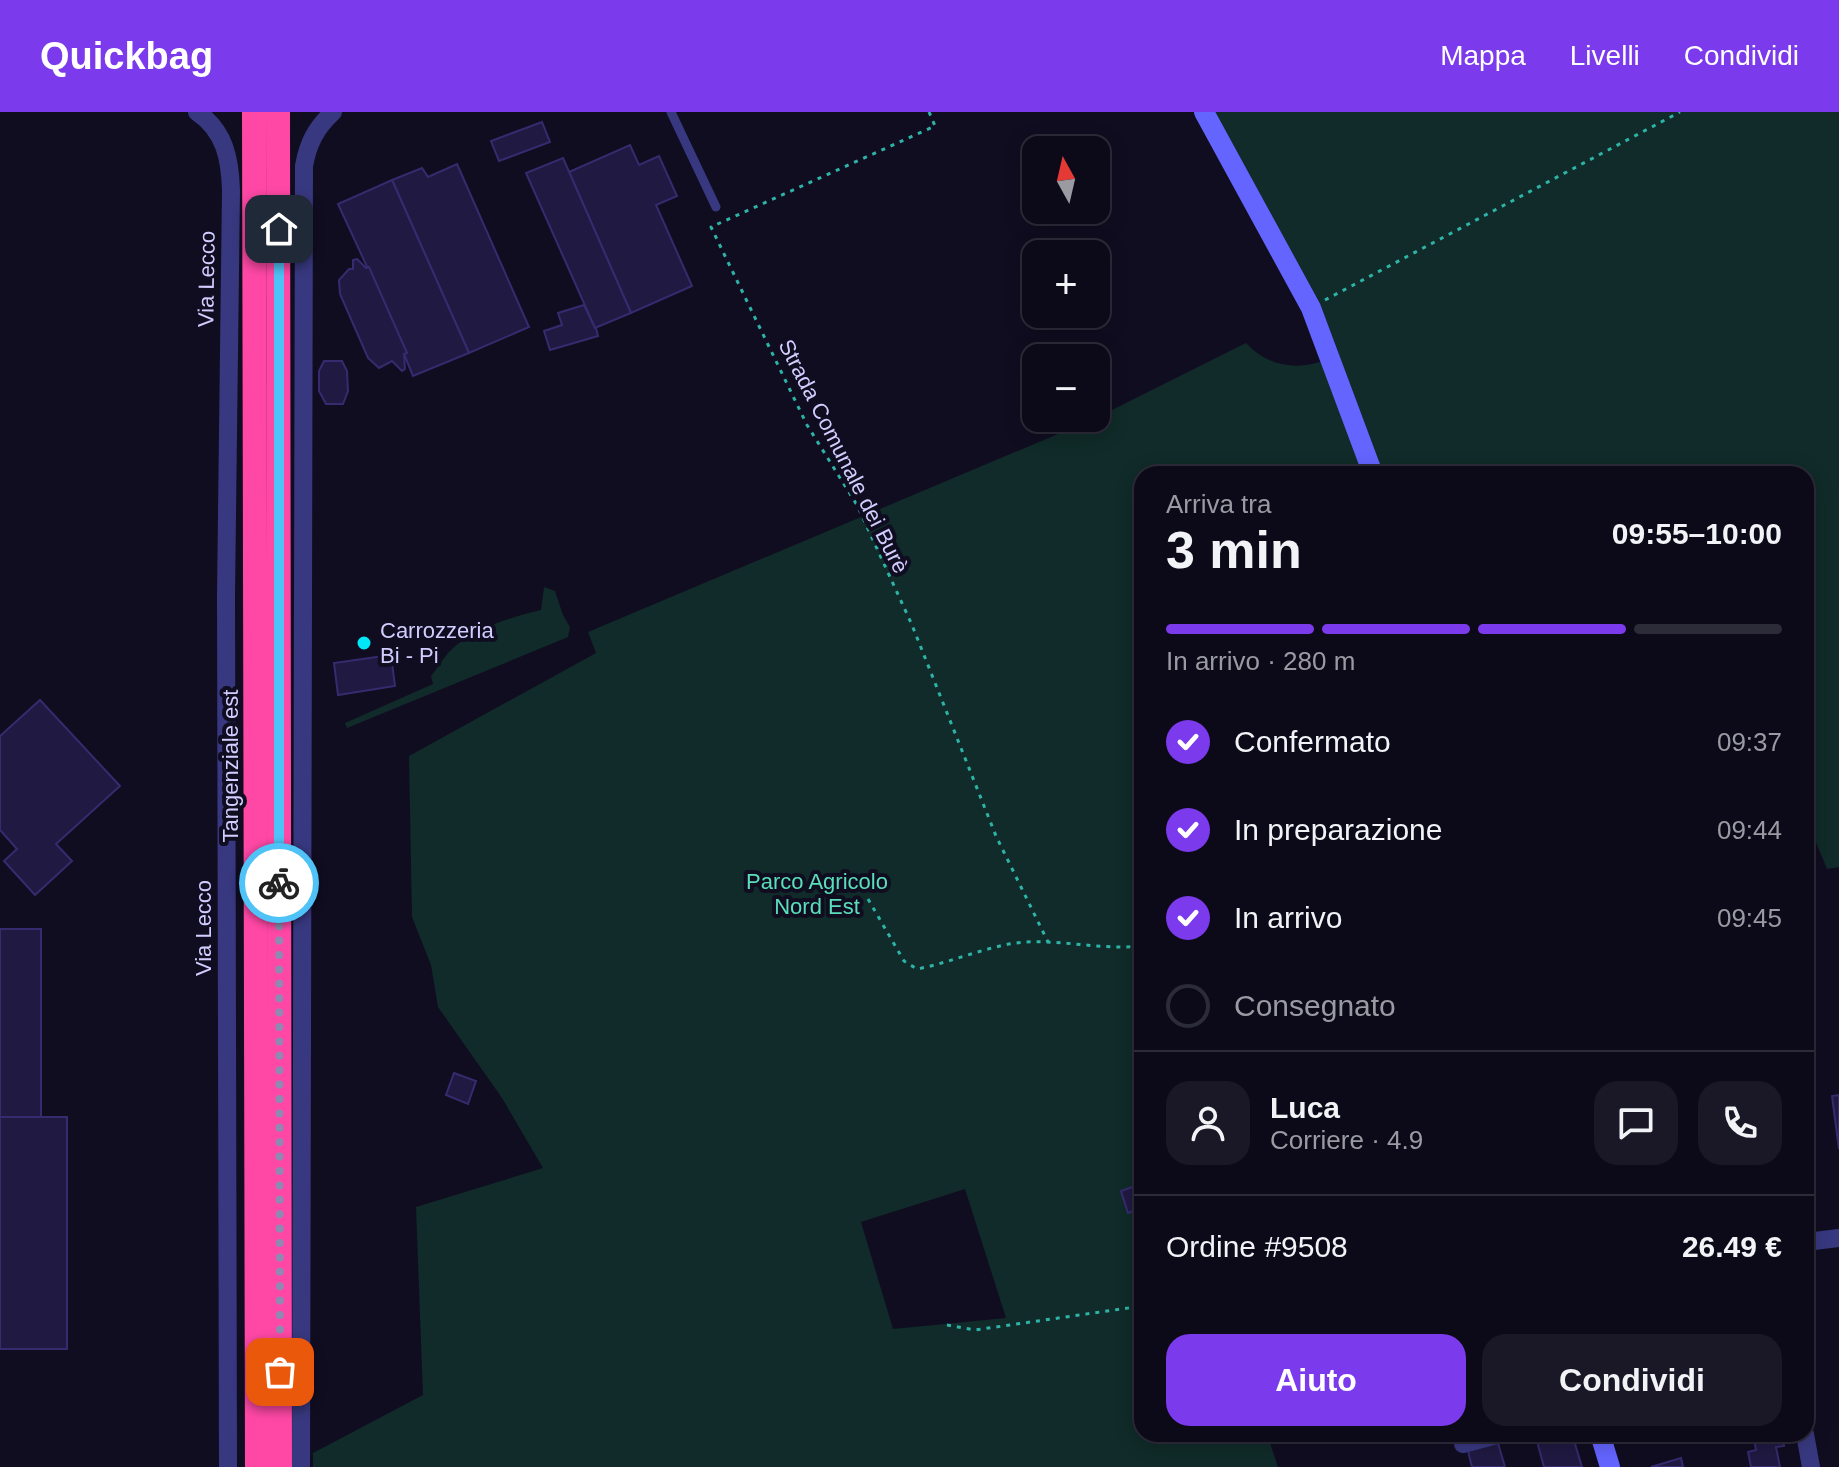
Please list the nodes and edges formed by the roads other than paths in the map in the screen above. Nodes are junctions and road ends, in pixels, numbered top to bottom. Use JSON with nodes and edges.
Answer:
{"nodes":[{"id":1,"x":197,"y":112,"type":"edge"},
{"id":2,"x":254,"y":112,"type":"edge"},
{"id":3,"x":278,"y":112,"type":"edge"},
{"id":4,"x":333,"y":112,"type":"edge"},
{"id":5,"x":671,"y":112,"type":"edge"},
{"id":6,"x":1204,"y":112,"type":"edge"},
{"id":7,"x":716,"y":207,"type":"dead end"},
{"id":8,"x":1370,"y":466,"type":"edge"},
{"id":9,"x":1839,"y":1238,"type":"edge"},
{"id":10,"x":1814,"y":1241,"type":"edge"},
{"id":11,"x":1470,"y":1442,"type":"edge"},
{"id":12,"x":1602,"y":1442,"type":"edge"},
{"id":13,"x":1806,"y":1442,"type":"edge"},
{"id":14,"x":1463,"y":1444,"type":"dead end"},
{"id":15,"x":228,"y":1467,"type":"edge"},
{"id":16,"x":257,"y":1467,"type":"edge"},
{"id":17,"x":280,"y":1467,"type":"edge"},
{"id":18,"x":301,"y":1467,"type":"edge"},
{"id":19,"x":1610,"y":1467,"type":"edge"},
{"id":20,"x":1811,"y":1467,"type":"edge"}],
"edges":[{"from":1,"to":15,"type":"street","name":"Via Lecco"},
{"from":2,"to":16,"type":"highway","name":"Tangenziale est"},
{"from":3,"to":17,"type":"highway"},
{"from":4,"to":18,"type":"street"},
{"from":5,"to":7,"type":"lane"},
{"from":6,"to":8,"type":"street"},
{"from":9,"to":10,"type":"street"},
{"from":11,"to":14,"type":"street"},
{"from":12,"to":19,"type":"street"},
{"from":13,"to":20,"type":"street"}]}
